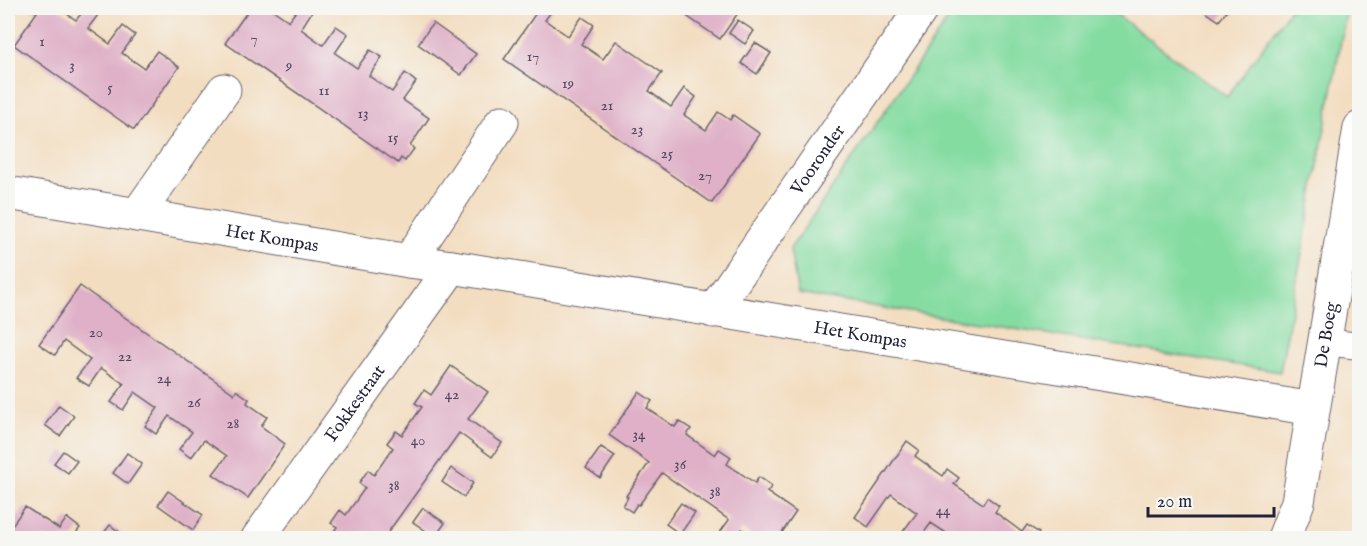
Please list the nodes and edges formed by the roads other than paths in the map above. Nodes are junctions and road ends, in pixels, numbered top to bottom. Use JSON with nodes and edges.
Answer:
{"nodes":[{"id":1,"x":922,"y":8,"type":"edge"},
{"id":2,"x":224,"y":90,"type":"dead end"},
{"id":3,"x":502,"y":122,"type":"dead end"},
{"id":4,"x":1359,"y":128,"type":"edge"},
{"id":5,"x":8,"y":193,"type":"edge"},
{"id":6,"x":137,"y":215,"type":"junction"},
{"id":7,"x":409,"y":261,"type":"junction"},
{"id":8,"x":452,"y":267,"type":"junction"},
{"id":9,"x":713,"y":311,"type":"junction"},
{"id":10,"x":1324,"y":342,"type":"junction"},
{"id":11,"x":1359,"y":346,"type":"edge"},
{"id":12,"x":1313,"y":409,"type":"junction"},
{"id":13,"x":258,"y":538,"type":"edge"},
{"id":14,"x":1284,"y":538,"type":"edge"}],
"edges":[{"from":1,"to":9,"type":"street","name":"Vooronder"},
{"from":2,"to":6,"type":"street"},
{"from":3,"to":7,"type":"street"},
{"from":4,"to":10,"type":"street","name":"De Boeg"},
{"from":5,"to":6,"type":"street","name":"Het Kompas"},
{"from":6,"to":7,"type":"street","name":"Het Kompas"},
{"from":7,"to":8,"type":"street","name":"Het Kompas"},
{"from":8,"to":9,"type":"street","name":"Het Kompas"},
{"from":8,"to":13,"type":"street","name":"Fokkestraat"},
{"from":9,"to":12,"type":"street","name":"Het Kompas"},
{"from":10,"to":11,"type":"lane"},
{"from":10,"to":12,"type":"street","name":"De Boeg"},
{"from":12,"to":14,"type":"street","name":"De Boeg"}]}
